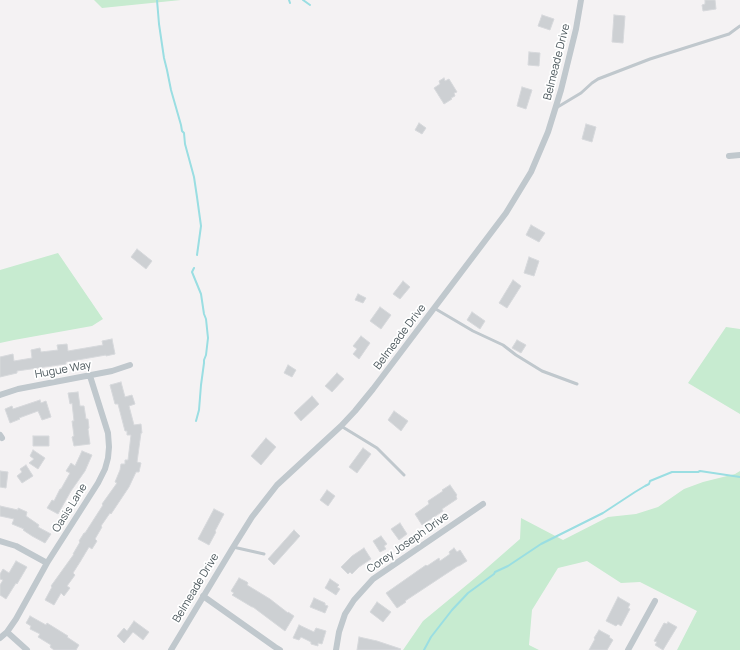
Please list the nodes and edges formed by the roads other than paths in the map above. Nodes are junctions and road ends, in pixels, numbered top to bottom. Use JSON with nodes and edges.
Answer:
{"nodes":[{"id":1,"x":581,"y":0,"type":"edge"},
{"id":2,"x":740,"y":26,"type":"edge"},
{"id":3,"x":556,"y":108,"type":"junction"},
{"id":4,"x":740,"y":155,"type":"edge"},
{"id":5,"x":729,"y":156,"type":"dead end"},
{"id":6,"x":434,"y":308,"type":"junction"},
{"id":7,"x":130,"y":365,"type":"dead end"},
{"id":8,"x":90,"y":376,"type":"junction"},
{"id":9,"x":577,"y":384,"type":"dead end"},
{"id":10,"x":0,"y":395,"type":"edge"},
{"id":11,"x":341,"y":426,"type":"junction"},
{"id":12,"x":404,"y":474,"type":"dead end"},
{"id":13,"x":483,"y":504,"type":"dead end"},
{"id":14,"x":0,"y":541,"type":"edge"},
{"id":15,"x":233,"y":547,"type":"junction"},
{"id":16,"x":264,"y":554,"type":"dead end"},
{"id":17,"x":48,"y":563,"type":"junction"},
{"id":18,"x":203,"y":596,"type":"junction"},
{"id":19,"x":654,"y":601,"type":"dead end"},
{"id":20,"x":7,"y":632,"type":"junction"},
{"id":21,"x":0,"y":638,"type":"edge"},
{"id":22,"x":174,"y":649,"type":"edge"},
{"id":23,"x":27,"y":650,"type":"edge"},
{"id":24,"x":280,"y":650,"type":"edge"},
{"id":25,"x":336,"y":650,"type":"edge"},
{"id":26,"x":628,"y":650,"type":"edge"}],
"edges":[{"from":1,"to":3,"type":"street","name":"Belmeade Drive"},
{"from":2,"to":3,"type":"lane"},
{"from":3,"to":6,"type":"street","name":"Belmeade Drive"},
{"from":4,"to":5,"type":"street"},
{"from":6,"to":9,"type":"lane"},
{"from":6,"to":11,"type":"street","name":"Belmeade Drive"},
{"from":7,"to":8,"type":"street","name":"Hugue Way"},
{"from":8,"to":10,"type":"street","name":"Hugue Way"},
{"from":8,"to":17,"type":"street","name":"Oasis Lane"},
{"from":11,"to":12,"type":"lane"},
{"from":11,"to":15,"type":"street","name":"Belmeade Drive"},
{"from":13,"to":25,"type":"street","name":"Corey Joseph Drive"},
{"from":14,"to":17,"type":"street"},
{"from":15,"to":16,"type":"lane"},
{"from":15,"to":18,"type":"street","name":"Belmeade Drive"},
{"from":17,"to":20,"type":"street","name":"Oasis Lane"},
{"from":18,"to":22,"type":"street","name":"Belmeade Drive"},
{"from":18,"to":24,"type":"street"},
{"from":19,"to":26,"type":"street"},
{"from":20,"to":21,"type":"street","name":"Oasis Lane"},
{"from":20,"to":23,"type":"street"}]}
